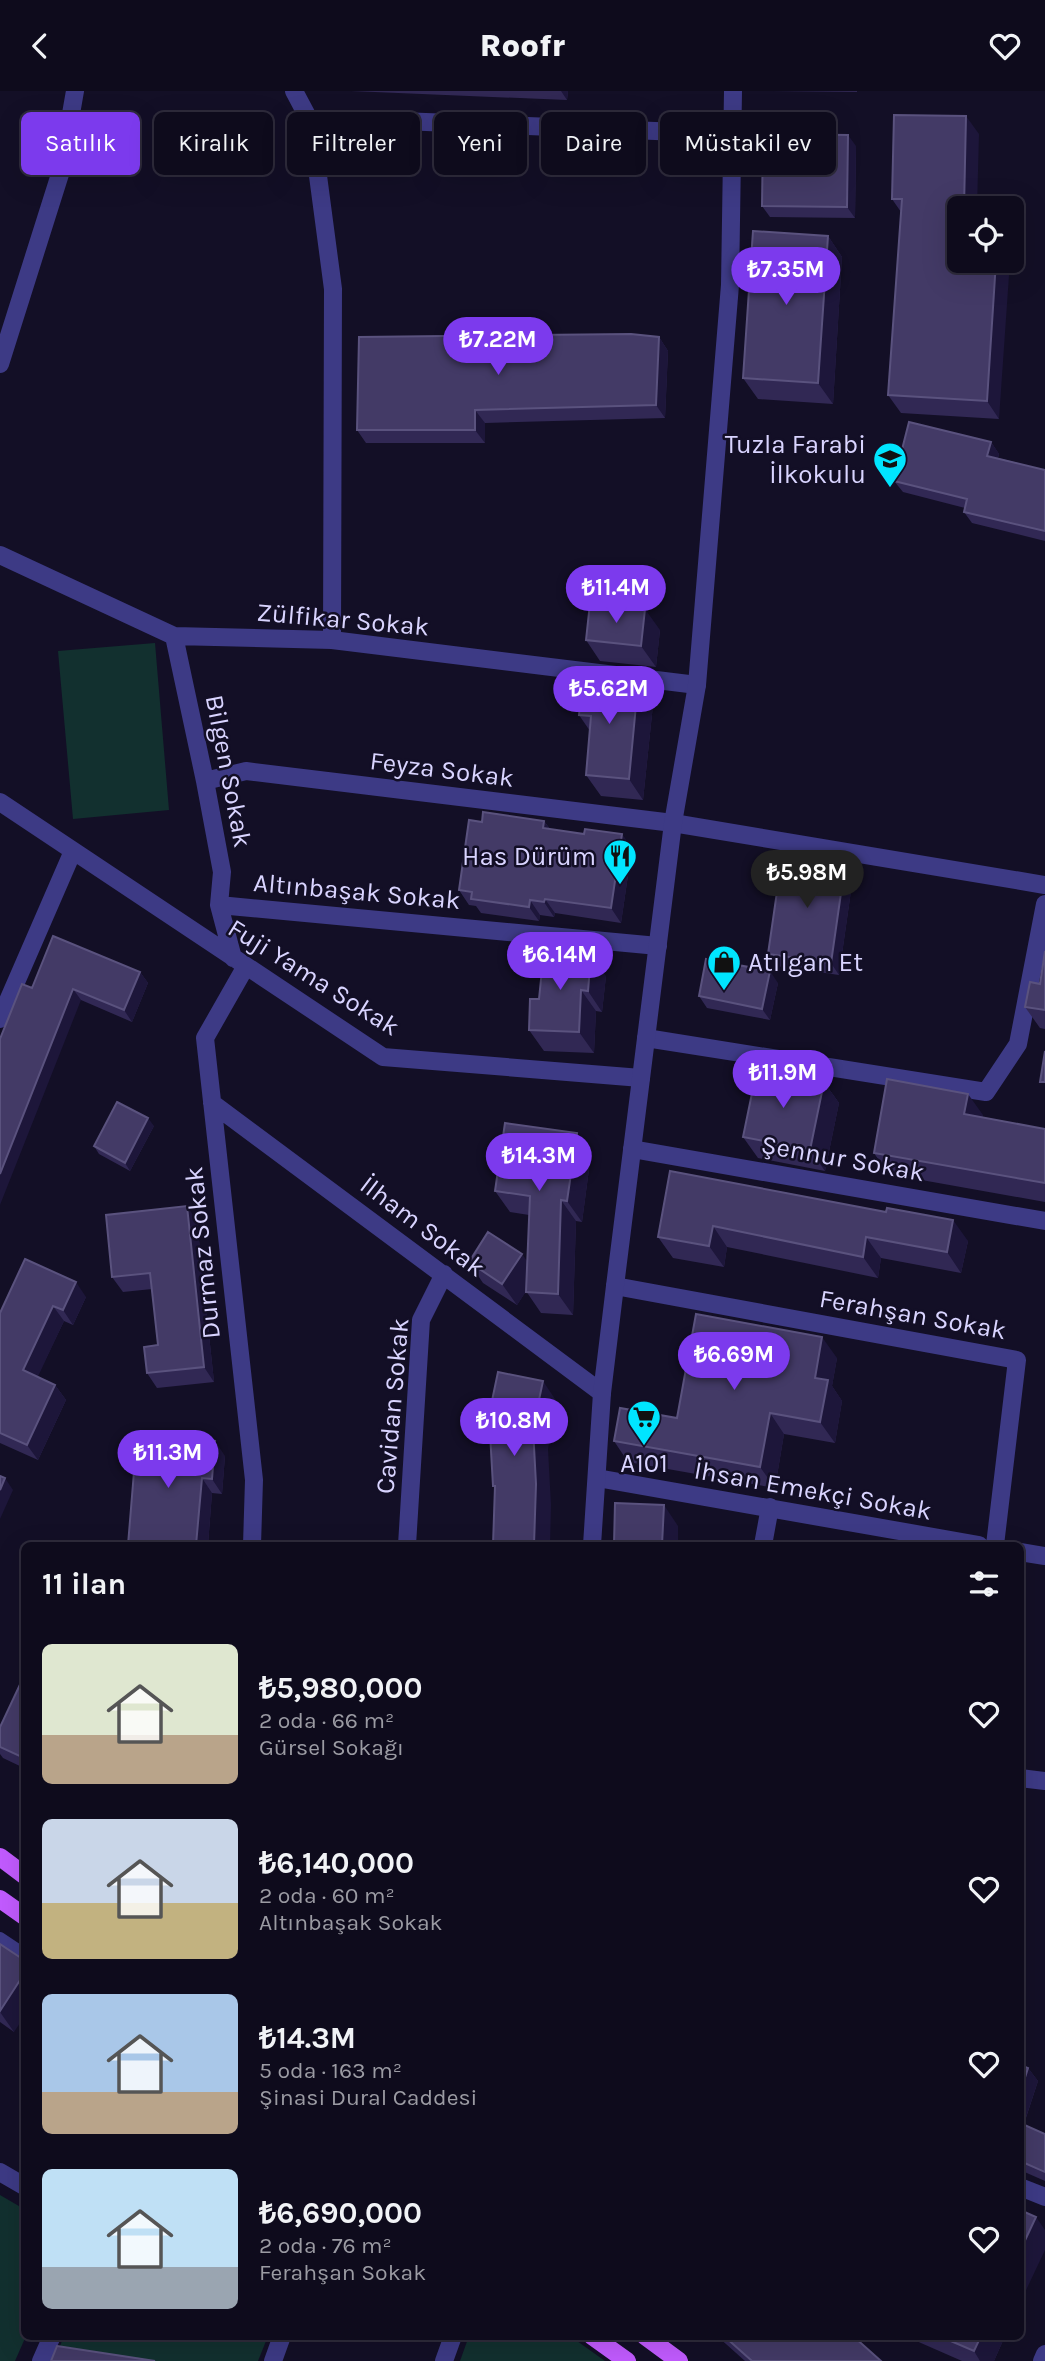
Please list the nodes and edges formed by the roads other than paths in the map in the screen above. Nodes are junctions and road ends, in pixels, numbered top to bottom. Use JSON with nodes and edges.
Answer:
{"nodes":[{"id":1,"x":75,"y":91,"type":"edge"},
{"id":2,"x":294,"y":91,"type":"edge"},
{"id":3,"x":733,"y":91,"type":"edge"},
{"id":4,"x":305,"y":112,"type":"edge"},
{"id":5,"x":733,"y":112,"type":"edge"},
{"id":6,"x":420,"y":122,"type":"edge"},
{"id":7,"x":660,"y":131,"type":"edge"},
{"id":8,"x":318,"y":175,"type":"edge"},
{"id":9,"x":731,"y":175,"type":"edge"},
{"id":10,"x":0,"y":364,"type":"edge"},
{"id":11,"x":0,"y":555,"type":"edge"},
{"id":12,"x":174,"y":636,"type":"junction"},
{"id":13,"x":332,"y":641,"type":"junction"},
{"id":14,"x":697,"y":685,"type":"junction"},
{"id":15,"x":205,"y":781,"type":"junction"},
{"id":16,"x":0,"y":802,"type":"edge"},
{"id":17,"x":673,"y":823,"type":"junction"},
{"id":18,"x":73,"y":851,"type":"junction"},
{"id":19,"x":1045,"y":884,"type":"edge"},
{"id":20,"x":1045,"y":904,"type":"edge"},
{"id":21,"x":219,"y":905,"type":"junction"},
{"id":22,"x":658,"y":946,"type":"junction"},
{"id":23,"x":240,"y":962,"type":"junction"},
{"id":24,"x":0,"y":1019,"type":"edge"},
{"id":25,"x":646,"y":1038,"type":"junction"},
{"id":26,"x":641,"y":1078,"type":"junction"},
{"id":27,"x":212,"y":1103,"type":"junction"},
{"id":28,"x":632,"y":1149,"type":"junction"},
{"id":29,"x":1045,"y":1221,"type":"edge"},
{"id":30,"x":444,"y":1274,"type":"junction"},
{"id":31,"x":615,"y":1286,"type":"junction"},
{"id":32,"x":602,"y":1392,"type":"junction"},
{"id":33,"x":597,"y":1478,"type":"junction"},
{"id":34,"x":770,"y":1507,"type":"junction"},
{"id":35,"x":252,"y":1542,"type":"edge"},
{"id":36,"x":407,"y":1542,"type":"edge"},
{"id":37,"x":592,"y":1542,"type":"edge"},
{"id":38,"x":764,"y":1542,"type":"edge"},
{"id":39,"x":962,"y":1542,"type":"edge"},
{"id":40,"x":995,"y":1542,"type":"edge"},
{"id":41,"x":1024,"y":1553,"type":"edge"},
{"id":42,"x":1045,"y":1556,"type":"edge"},
{"id":43,"x":1024,"y":1778,"type":"edge"},
{"id":44,"x":1045,"y":1781,"type":"edge"},
{"id":45,"x":0,"y":1857,"type":"edge"},
{"id":46,"x":21,"y":1873,"type":"edge"},
{"id":47,"x":0,"y":1899,"type":"edge"},
{"id":48,"x":21,"y":1914,"type":"edge"},
{"id":49,"x":0,"y":1938,"type":"edge"},
{"id":50,"x":21,"y":1952,"type":"edge"},
{"id":51,"x":0,"y":2172,"type":"edge"},
{"id":52,"x":21,"y":2184,"type":"edge"},
{"id":53,"x":1024,"y":2189,"type":"edge"},
{"id":54,"x":1045,"y":2197,"type":"edge"},
{"id":55,"x":50,"y":2340,"type":"edge"},
{"id":56,"x":281,"y":2340,"type":"edge"},
{"id":57,"x":452,"y":2340,"type":"edge"},
{"id":58,"x":598,"y":2340,"type":"edge"},
{"id":59,"x":651,"y":2340,"type":"edge"},
{"id":60,"x":1045,"y":2354,"type":"edge"},
{"id":61,"x":41,"y":2361,"type":"edge"},
{"id":62,"x":273,"y":2361,"type":"edge"},
{"id":63,"x":444,"y":2361,"type":"edge"},
{"id":64,"x":627,"y":2361,"type":"edge"},
{"id":65,"x":679,"y":2361,"type":"edge"},
{"id":66,"x":1042,"y":2361,"type":"edge"}],
"edges":[{"from":1,"to":10,"type":"street"},
{"from":2,"to":4,"type":"street"},
{"from":3,"to":5,"type":"street"},
{"from":6,"to":7,"type":"street"},
{"from":8,"to":13,"type":"street"},
{"from":9,"to":14,"type":"street"},
{"from":11,"to":12,"type":"street","name":"Zülfikar Sokak"},
{"from":12,"to":13,"type":"street","name":"Zülfikar Sokak"},
{"from":12,"to":15,"type":"street","name":"Bilgen Sokak"},
{"from":13,"to":14,"type":"street","name":"Zülfikar Sokak"},
{"from":14,"to":17,"type":"street"},
{"from":15,"to":17,"type":"street","name":"Feyza Sokak"},
{"from":15,"to":21,"type":"street","name":"Bilgen Sokak"},
{"from":16,"to":18,"type":"street","name":"Fuji Yama Sokak"},
{"from":17,"to":19,"type":"street","name":"Feyza Sokak"},
{"from":17,"to":22,"type":"street"},
{"from":18,"to":23,"type":"street","name":"Fuji Yama Sokak"},
{"from":18,"to":24,"type":"street"},
{"from":20,"to":25,"type":"street"},
{"from":21,"to":22,"type":"street","name":"Altınbaşak Sokak"},
{"from":21,"to":23,"type":"street","name":"Bilgen Sokak"},
{"from":22,"to":25,"type":"street"},
{"from":23,"to":26,"type":"street","name":"Fuji Yama Sokak"},
{"from":23,"to":27,"type":"street","name":"Durmaz Sokak"},
{"from":25,"to":26,"type":"street"},
{"from":26,"to":28,"type":"street"},
{"from":27,"to":30,"type":"street","name":"İlham Sokak"},
{"from":27,"to":35,"type":"street","name":"Durmaz Sokak"},
{"from":28,"to":29,"type":"street","name":"Şennur Sokak"},
{"from":28,"to":31,"type":"street"},
{"from":30,"to":32,"type":"street","name":"İlham Sokak"},
{"from":30,"to":36,"type":"street","name":"Cavidan Sokak"},
{"from":31,"to":32,"type":"street"},
{"from":31,"to":40,"type":"street","name":"Ferahşan Sokak"},
{"from":32,"to":33,"type":"street"},
{"from":33,"to":34,"type":"street","name":"İhsan Emekçi Sokak"},
{"from":33,"to":37,"type":"street"},
{"from":34,"to":38,"type":"street"},
{"from":34,"to":39,"type":"street","name":"İhsan Emekçi Sokak"},
{"from":41,"to":42,"type":"street"},
{"from":43,"to":44,"type":"street"},
{"from":45,"to":46,"type":"main road"},
{"from":47,"to":48,"type":"main road"},
{"from":49,"to":50,"type":"lane"},
{"from":51,"to":52,"type":"street"},
{"from":53,"to":54,"type":"street"},
{"from":55,"to":61,"type":"street"},
{"from":56,"to":62,"type":"street"},
{"from":57,"to":63,"type":"street"},
{"from":58,"to":64,"type":"main road"},
{"from":59,"to":65,"type":"main road"},
{"from":60,"to":66,"type":"street"}]}
